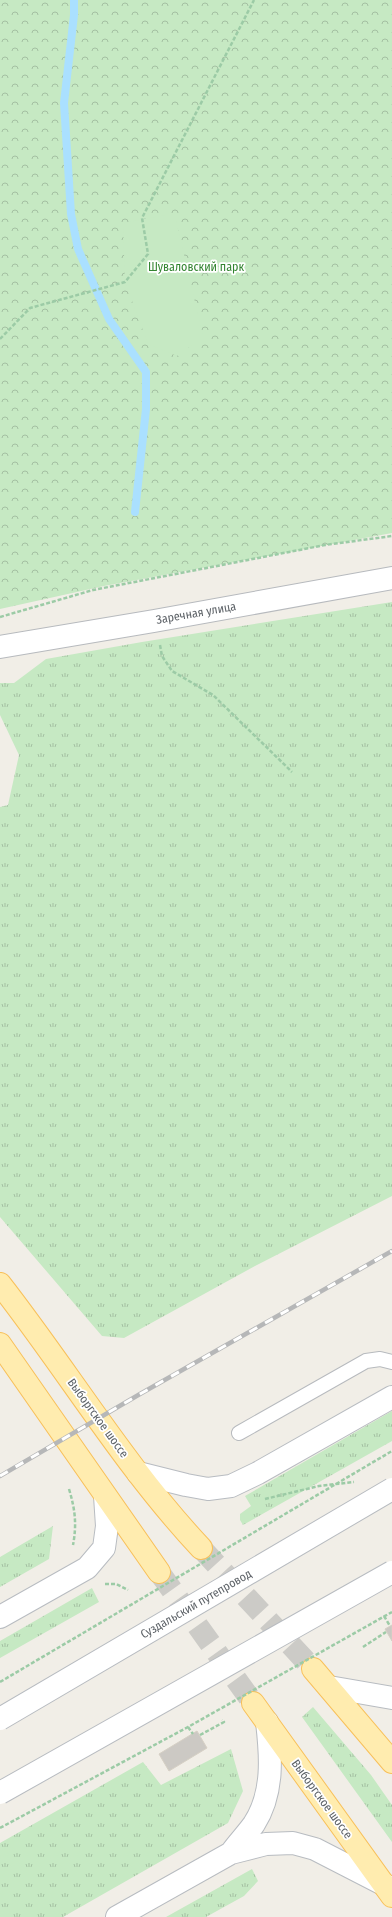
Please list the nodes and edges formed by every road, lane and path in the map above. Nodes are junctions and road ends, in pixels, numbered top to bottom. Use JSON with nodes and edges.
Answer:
{"nodes":[{"id":1,"x":254,"y":0,"type":"edge"},
{"id":2,"x":0,"y":340,"type":"edge"},
{"id":3,"x":392,"y":536,"type":"edge"},
{"id":4,"x":392,"y":578,"type":"edge"},
{"id":5,"x":0,"y":617,"type":"edge"},
{"id":6,"x":154,"y":621,"type":"junction"},
{"id":7,"x":0,"y":647,"type":"edge"},
{"id":8,"x":292,"y":772,"type":"dead end"},
{"id":9,"x":0,"y":1284,"type":"edge"},
{"id":10,"x":0,"y":1344,"type":"edge"},
{"id":11,"x":392,"y":1362,"type":"edge"},
{"id":12,"x":392,"y":1397,"type":"edge"},
{"id":13,"x":239,"y":1433,"type":"dead end"},
{"id":14,"x":392,"y":1451,"type":"edge"},
{"id":15,"x":138,"y":1473,"type":"junction"},
{"id":16,"x":361,"y":1481,"type":"dead end"},
{"id":17,"x":67,"y":1483,"type":"dead end"},
{"id":18,"x":392,"y":1488,"type":"edge"},
{"id":19,"x":105,"y":1496,"type":"junction"},
{"id":20,"x":264,"y":1499,"type":"dead end"},
{"id":21,"x":73,"y":1547,"type":"dead end"},
{"id":22,"x":201,"y":1548,"type":"tunnel mouth"},
{"id":23,"x":159,"y":1572,"type":"tunnel mouth"},
{"id":24,"x":392,"y":1572,"type":"edge"},
{"id":25,"x":101,"y":1583,"type":"dead end"},
{"id":26,"x":128,"y":1590,"type":"dead end"},
{"id":27,"x":392,"y":1612,"type":"edge"},
{"id":28,"x":384,"y":1616,"type":"junction"},
{"id":29,"x":0,"y":1617,"type":"edge"},
{"id":30,"x":390,"y":1626,"type":"dead end"},
{"id":31,"x":386,"y":1632,"type":"dead end"},
{"id":32,"x":364,"y":1646,"type":"dead end"},
{"id":33,"x":313,"y":1669,"type":"tunnel mouth"},
{"id":34,"x":0,"y":1682,"type":"edge"},
{"id":35,"x":329,"y":1687,"type":"junction"},
{"id":36,"x":392,"y":1698,"type":"edge"},
{"id":37,"x":253,"y":1703,"type":"tunnel mouth"},
{"id":38,"x":0,"y":1719,"type":"edge"},
{"id":39,"x":222,"y":1720,"type":"dead end"},
{"id":40,"x":267,"y":1722,"type":"junction"},
{"id":41,"x":188,"y":1727,"type":"junction"},
{"id":42,"x":193,"y":1734,"type":"dead end"},
{"id":43,"x":200,"y":1735,"type":"dead end"},
{"id":44,"x":392,"y":1762,"type":"edge"},
{"id":45,"x":0,"y":1794,"type":"edge"},
{"id":46,"x":0,"y":1828,"type":"edge"},
{"id":47,"x":231,"y":1852,"type":"junction"},
{"id":48,"x":388,"y":1890,"type":"edge"},
{"id":49,"x":117,"y":1917,"type":"edge"}],
"edges":[{"from":1,"to":2,"type":"path"},
{"from":3,"to":5,"type":"path"},
{"from":4,"to":6,"type":"main road","name":"Заречная улица"},
{"from":6,"to":7,"type":"main road","name":"Заречная улица"},
{"from":6,"to":8,"type":"path"},
{"from":9,"to":15,"type":"main road","name":"Выборгское шоссе"},
{"from":10,"to":19,"type":"main road"},
{"from":11,"to":13,"type":"lane"},
{"from":12,"to":15,"type":"main road"},
{"from":14,"to":34,"type":"path","bridge":true},
{"from":15,"to":22,"type":"main road","name":"Выборгское шоссе"},
{"from":16,"to":20,"type":"path"},
{"from":17,"to":21,"type":"path"},
{"from":18,"to":38,"type":"main road","name":"Суздальский путепровод","bridge":true},
{"from":19,"to":23,"type":"main road"},
{"from":19,"to":29,"type":"main road"},
{"from":24,"to":45,"type":"main road","bridge":true},
{"from":25,"to":26,"type":"path"},
{"from":27,"to":28,"type":"path","bridge":true},
{"from":28,"to":30,"type":"path"},
{"from":28,"to":41,"type":"path","bridge":true},
{"from":31,"to":32,"type":"path"},
{"from":33,"to":35,"type":"main road"},
{"from":35,"to":36,"type":"main road"},
{"from":35,"to":44,"type":"main road"},
{"from":37,"to":40,"type":"main road","name":"Выборгское шоссе"},
{"from":39,"to":43,"type":"path"},
{"from":40,"to":47,"type":"main road"},
{"from":40,"to":48,"type":"main road","name":"Выборгское шоссе"},
{"from":41,"to":42,"type":"path"},
{"from":41,"to":46,"type":"path","bridge":true},
{"from":47,"to":48,"type":"main road"},
{"from":47,"to":49,"type":"main road"}]}
